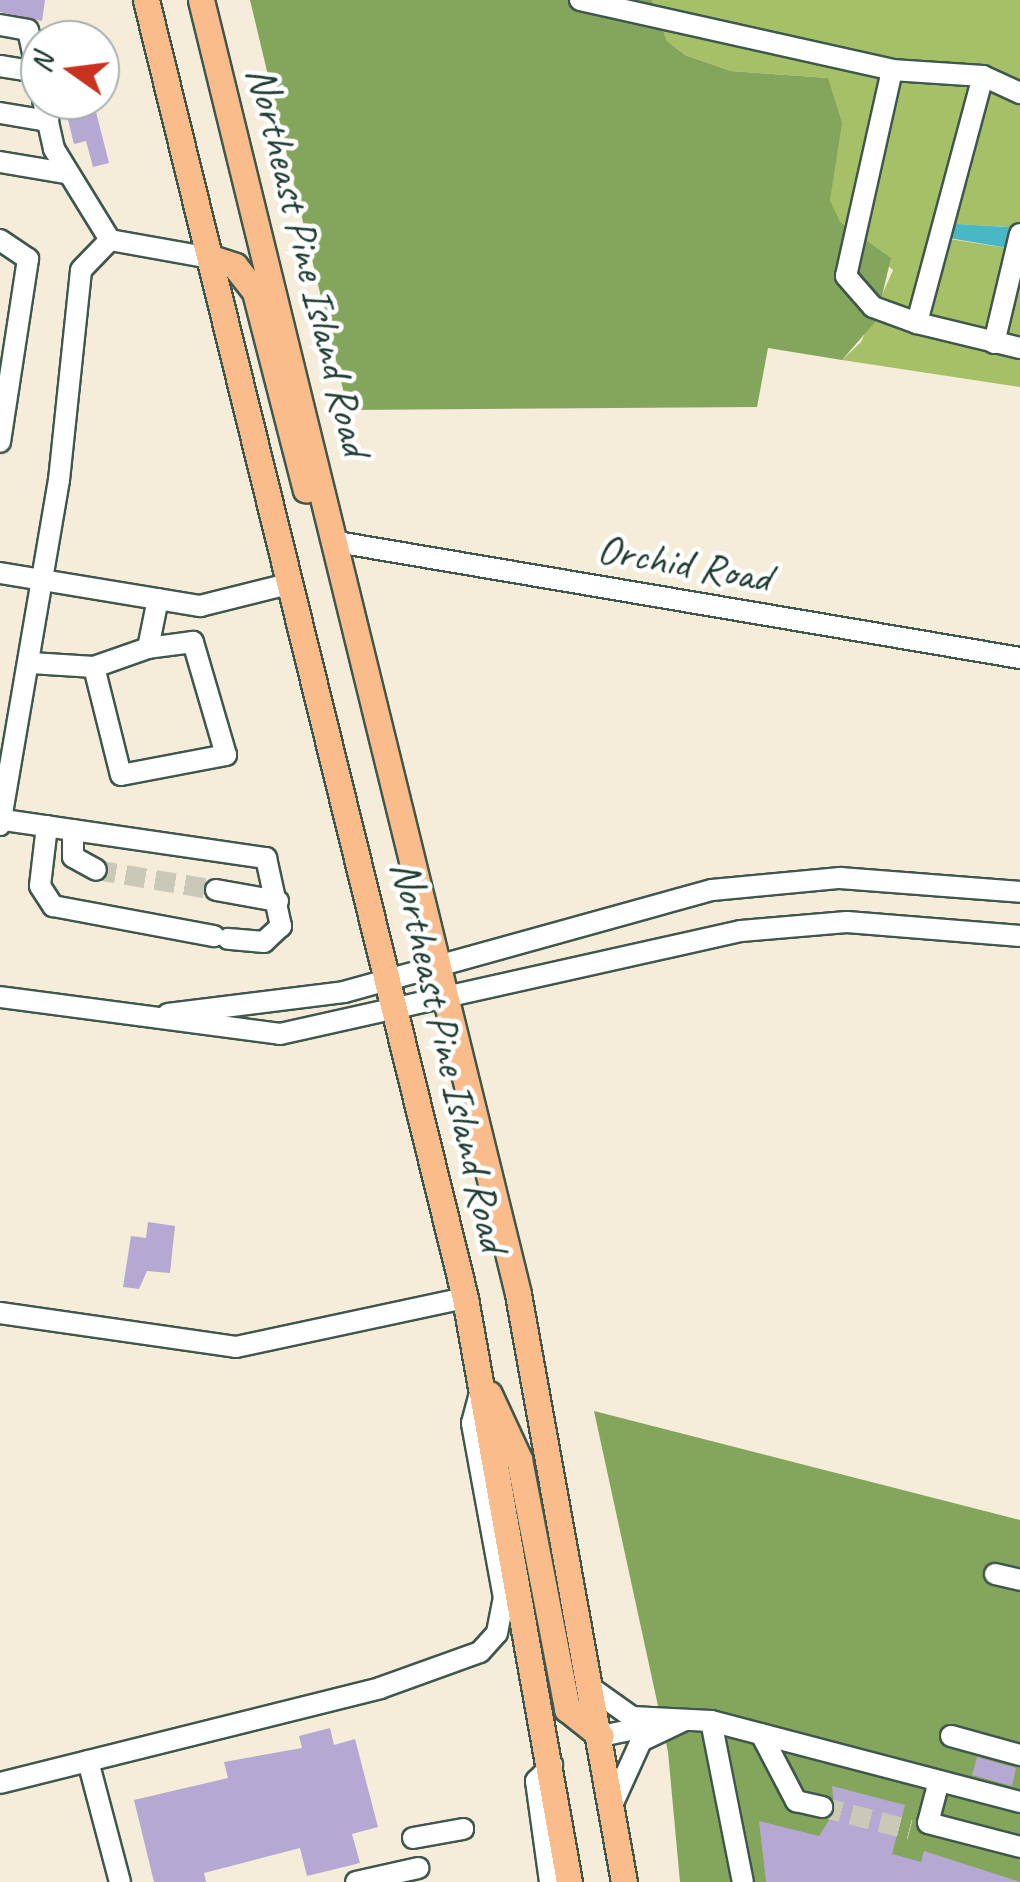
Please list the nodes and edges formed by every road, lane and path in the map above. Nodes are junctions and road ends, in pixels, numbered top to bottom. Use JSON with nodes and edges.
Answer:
{"nodes":[{"id":1,"x":146,"y":0,"type":"edge"},
{"id":2,"x":202,"y":0,"type":"edge"},
{"id":3,"x":580,"y":0,"type":"edge"},
{"id":4,"x":892,"y":70,"type":"junction"},
{"id":5,"x":984,"y":76,"type":"junction"},
{"id":6,"x":1020,"y":93,"type":"edge"},
{"id":7,"x":49,"y":120,"type":"edge"},
{"id":8,"x":0,"y":162,"type":"edge"},
{"id":9,"x":66,"y":173,"type":"junction"},
{"id":10,"x":1020,"y":234,"type":"edge"},
{"id":11,"x":0,"y":240,"type":"edge"},
{"id":12,"x":110,"y":240,"type":"junction"},
{"id":13,"x":211,"y":258,"type":"junction"},
{"id":14,"x":917,"y":323,"type":"junction"},
{"id":15,"x":994,"y":343,"type":"junction"},
{"id":16,"x":1020,"y":348,"type":"edge"},
{"id":17,"x":6,"y":371,"type":"edge"},
{"id":18,"x":2,"y":415,"type":"edge"},
{"id":19,"x":0,"y":442,"type":"edge"},
{"id":20,"x":336,"y":542,"type":"junction"},
{"id":21,"x":0,"y":573,"type":"edge"},
{"id":22,"x":44,"y":580,"type":"junction"},
{"id":23,"x":292,"y":583,"type":"junction"},
{"id":24,"x":158,"y":598,"type":"junction"},
{"id":25,"x":148,"y":648,"type":"junction"},
{"id":26,"x":1020,"y":658,"type":"edge"},
{"id":27,"x":366,"y":659,"type":"junction"},
{"id":28,"x":31,"y":663,"type":"junction"},
{"id":29,"x":94,"y":667,"type":"junction"},
{"id":30,"x":2,"y":823,"type":"edge"},
{"id":31,"x":46,"y":826,"type":"junction"},
{"id":32,"x":73,"y":830,"type":"junction"},
{"id":33,"x":96,"y":870,"type":"dead end"},
{"id":34,"x":216,"y":890,"type":"tunnel mouth"},
{"id":35,"x":1020,"y":892,"type":"edge"},
{"id":36,"x":278,"y":901,"type":"junction"},
{"id":37,"x":1020,"y":936,"type":"edge"},
{"id":38,"x":439,"y":959,"type":"junction"},
{"id":39,"x":390,"y":975,"type":"junction"},
{"id":40,"x":0,"y":997,"type":"edge"},
{"id":41,"x":449,"y":998,"type":"junction"},
{"id":42,"x":398,"y":1010,"type":"junction"},
{"id":43,"x":136,"y":1016,"type":"junction"},
{"id":44,"x":465,"y":1298,"type":"junction"},
{"id":45,"x":0,"y":1313,"type":"edge"},
{"id":46,"x":482,"y":1386,"type":"junction"},
{"id":47,"x":995,"y":1574,"type":"dead end"},
{"id":48,"x":1020,"y":1580,"type":"edge"},
{"id":49,"x":594,"y":1690,"type":"junction"},
{"id":50,"x":686,"y":1719,"type":"junction"},
{"id":51,"x":711,"y":1721,"type":"junction"},
{"id":52,"x":761,"y":1734,"type":"junction"},
{"id":53,"x":601,"y":1736,"type":"junction"},
{"id":54,"x":951,"y":1736,"type":"dead end"},
{"id":55,"x":1020,"y":1755,"type":"edge"},
{"id":56,"x":88,"y":1760,"type":"junction"},
{"id":57,"x":552,"y":1765,"type":"junction"},
{"id":58,"x":938,"y":1780,"type":"junction"},
{"id":59,"x":0,"y":1782,"type":"edge"},
{"id":60,"x":1020,"y":1802,"type":"edge"},
{"id":61,"x":612,"y":1805,"type":"junction"},
{"id":62,"x":822,"y":1807,"type":"tunnel mouth"},
{"id":63,"x":464,"y":1829,"type":"dead end"},
{"id":64,"x":413,"y":1838,"type":"dead end"},
{"id":65,"x":1020,"y":1847,"type":"edge"},
{"id":66,"x":418,"y":1868,"type":"dead end"},
{"id":67,"x":120,"y":1882,"type":"edge"},
{"id":68,"x":356,"y":1882,"type":"edge"},
{"id":69,"x":550,"y":1882,"type":"edge"},
{"id":70,"x":569,"y":1882,"type":"edge"},
{"id":71,"x":624,"y":1882,"type":"edge"},
{"id":72,"x":743,"y":1882,"type":"edge"}],
"edges":[{"from":1,"to":13,"type":"main road","name":"Northeast Pine Island Road"},
{"from":2,"to":20,"type":"main road","name":"Northeast Pine Island Road"},
{"from":3,"to":4,"type":"street"},
{"from":4,"to":5,"type":"street"},
{"from":4,"to":14,"type":"street"},
{"from":5,"to":6,"type":"street"},
{"from":5,"to":14,"type":"street"},
{"from":7,"to":9,"type":"street"},
{"from":8,"to":9,"type":"street"},
{"from":9,"to":12,"type":"street"},
{"from":10,"to":15,"type":"street"},
{"from":11,"to":17,"type":"street"},
{"from":12,"to":13,"type":"street"},
{"from":12,"to":22,"type":"street"},
{"from":13,"to":23,"type":"main road","name":"Northeast Pine Island Road"},
{"from":13,"to":27,"type":"main road","name":"Northeast Pine Island Road"},
{"from":14,"to":15,"type":"street"},
{"from":15,"to":16,"type":"street"},
{"from":17,"to":18,"type":"street"},
{"from":18,"to":19,"type":"street"},
{"from":20,"to":26,"type":"street","name":"Orchid Road"},
{"from":20,"to":27,"type":"main road","name":"Northeast Pine Island Road"},
{"from":21,"to":22,"type":"street"},
{"from":22,"to":24,"type":"street"},
{"from":22,"to":28,"type":"street"},
{"from":23,"to":24,"type":"street"},
{"from":23,"to":39,"type":"main road","name":"Northeast Pine Island Road"},
{"from":24,"to":25,"type":"street"},
{"from":25,"to":29,"type":"street"},
{"from":25,"to":29,"type":"street"},
{"from":27,"to":38,"type":"main road","name":"Northeast Pine Island Road"},
{"from":28,"to":29,"type":"street"},
{"from":28,"to":30,"type":"street"},
{"from":30,"to":31,"type":"street"},
{"from":31,"to":32,"type":"street"},
{"from":31,"to":36,"type":"street"},
{"from":32,"to":33,"type":"street"},
{"from":32,"to":36,"type":"street"},
{"from":34,"to":36,"type":"street"},
{"from":35,"to":38,"type":"street"},
{"from":37,"to":41,"type":"street"},
{"from":38,"to":39,"type":"street"},
{"from":38,"to":41,"type":"main road","name":"Northeast Pine Island Road"},
{"from":39,"to":42,"type":"main road","name":"Northeast Pine Island Road"},
{"from":39,"to":43,"type":"street"},
{"from":40,"to":43,"type":"street"},
{"from":41,"to":42,"type":"street"},
{"from":41,"to":49,"type":"main road","name":"Northeast Pine Island Road"},
{"from":42,"to":43,"type":"street"},
{"from":42,"to":44,"type":"main road","name":"Northeast Pine Island Road"},
{"from":44,"to":45,"type":"street"},
{"from":44,"to":46,"type":"main road","name":"Northeast Pine Island Road"},
{"from":46,"to":53,"type":"main road"},
{"from":46,"to":56,"type":"street"},
{"from":46,"to":57,"type":"main road","name":"Northeast Pine Island Road"},
{"from":47,"to":48,"type":"street"},
{"from":49,"to":50,"type":"street"},
{"from":49,"to":53,"type":"main road","name":"Northeast Pine Island Road"},
{"from":50,"to":51,"type":"street"},
{"from":50,"to":53,"type":"street"},
{"from":50,"to":61,"type":"street"},
{"from":51,"to":52,"type":"street"},
{"from":51,"to":72,"type":"street"},
{"from":52,"to":58,"type":"street"},
{"from":52,"to":62,"type":"street"},
{"from":53,"to":61,"type":"main road","name":"Northeast Pine Island Road"},
{"from":54,"to":55,"type":"street"},
{"from":56,"to":59,"type":"street"},
{"from":56,"to":67,"type":"street"},
{"from":57,"to":69,"type":"street"},
{"from":57,"to":70,"type":"main road","name":"Northeast Pine Island Road"},
{"from":58,"to":60,"type":"street"},
{"from":58,"to":65,"type":"street"},
{"from":61,"to":71,"type":"main road","name":"Northeast Pine Island Road"},
{"from":63,"to":64,"type":"street"},
{"from":66,"to":68,"type":"street"}]}
